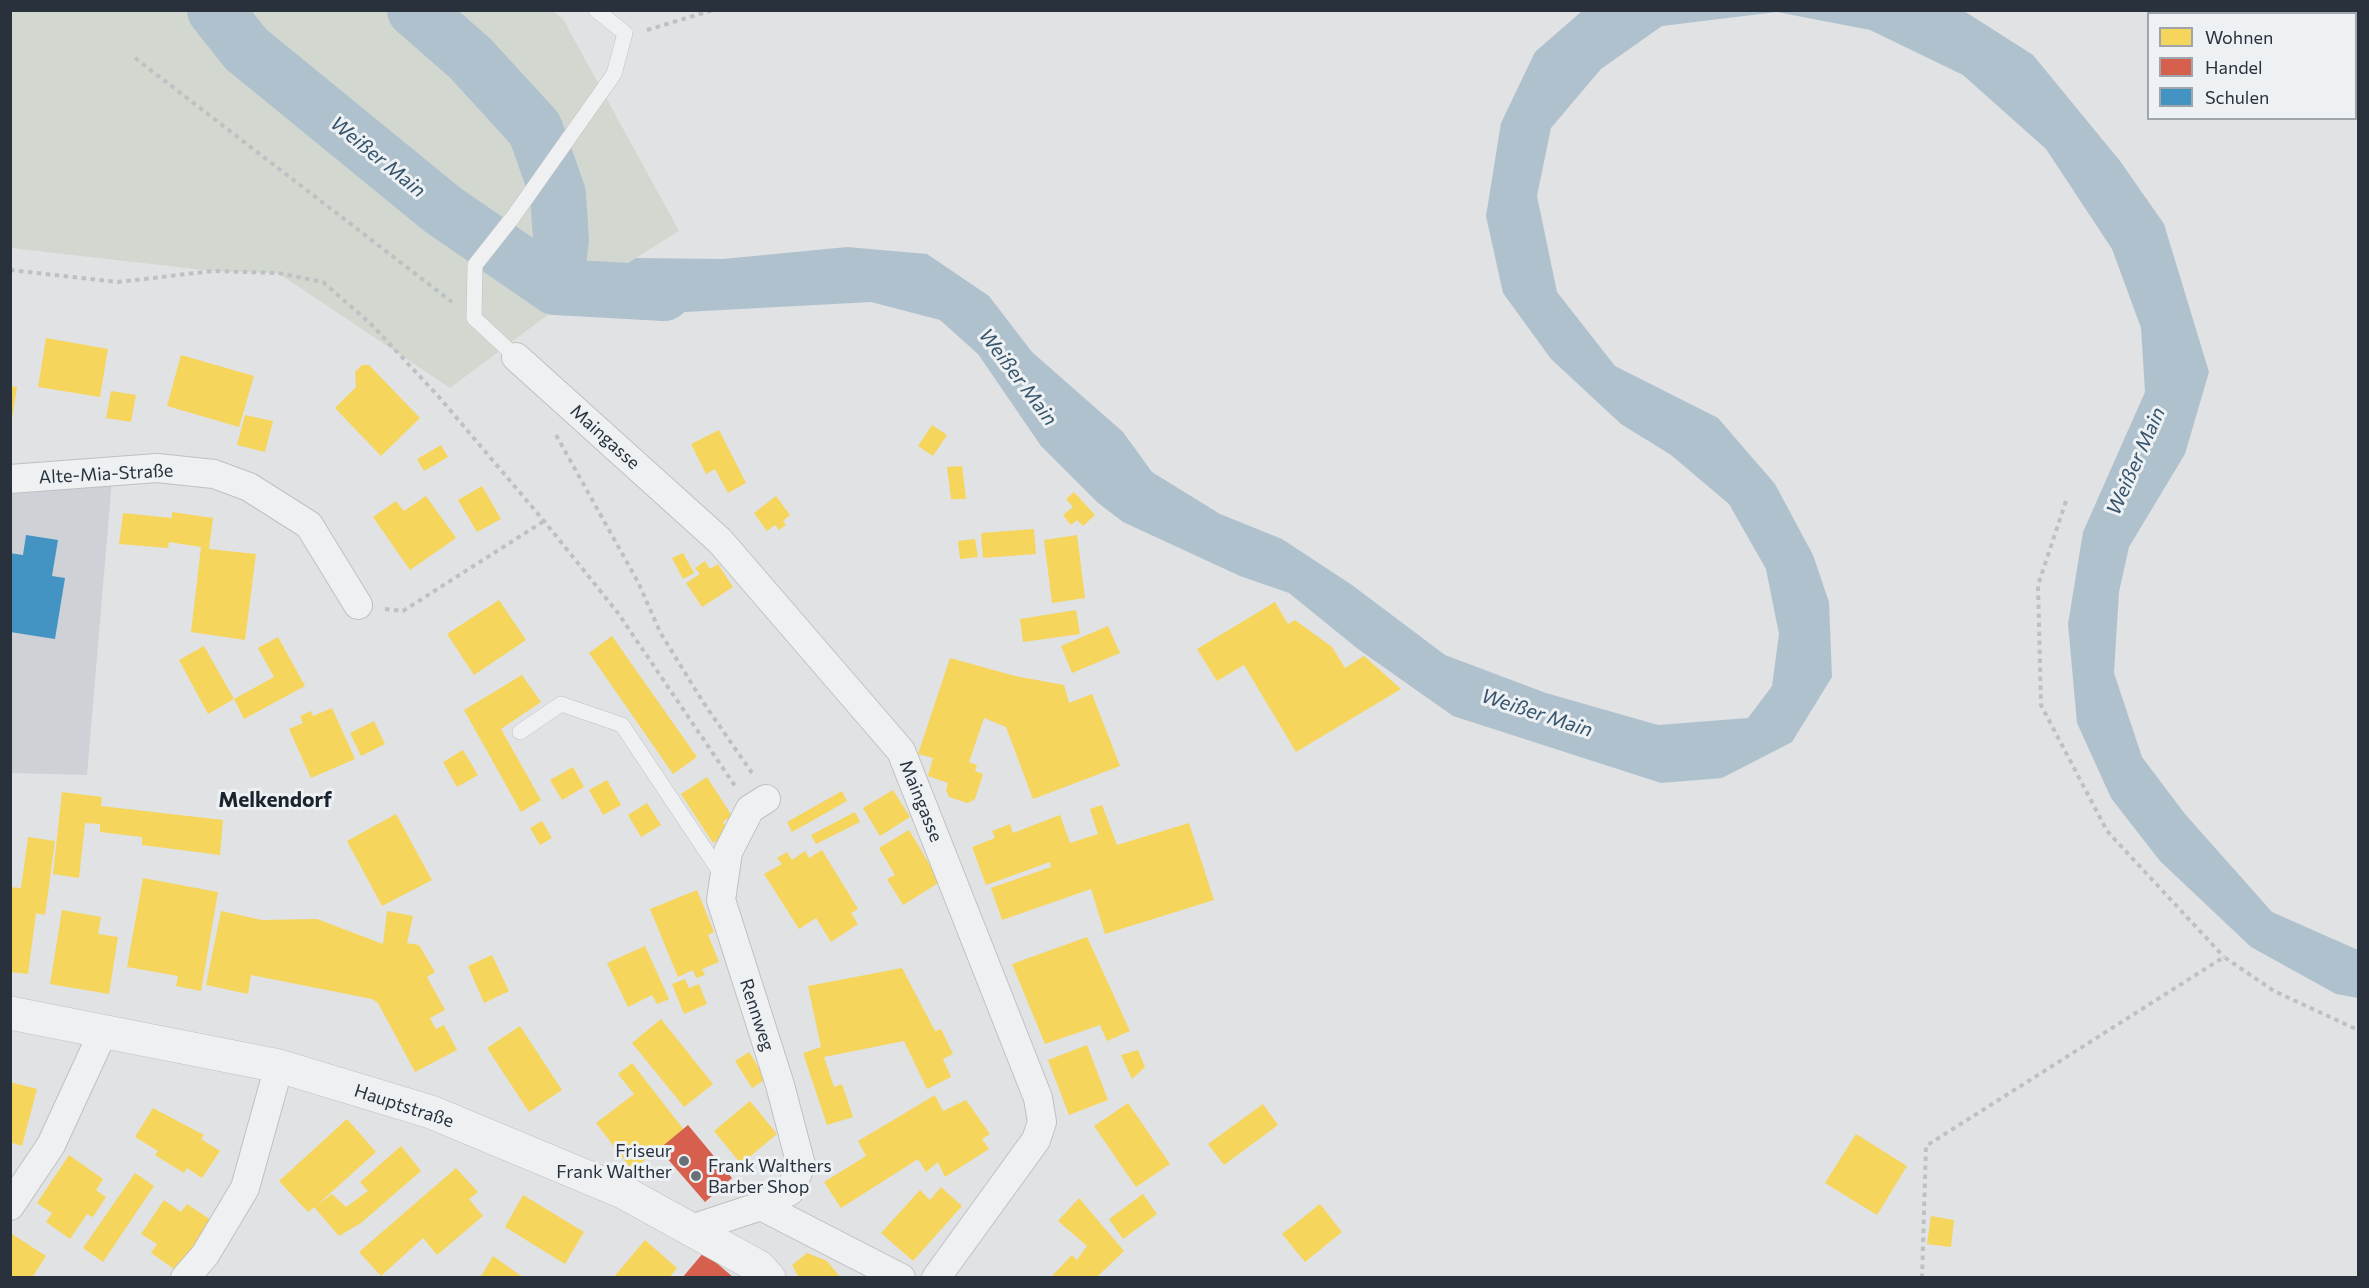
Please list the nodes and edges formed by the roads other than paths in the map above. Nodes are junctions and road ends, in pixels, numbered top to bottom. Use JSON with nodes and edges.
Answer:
{"nodes":[{"id":1,"x":596,"y":10,"type":"edge"},
{"id":2,"x":516,"y":357,"type":"joint"},
{"id":3,"x":10,"y":479,"type":"edge"},
{"id":4,"x":358,"y":605,"type":"road end"},
{"id":5,"x":520,"y":732,"type":"dead end"},
{"id":6,"x":758,"y":804,"type":"road end"},
{"id":7,"x":724,"y":877,"type":"junction"},
{"id":8,"x":10,"y":1013,"type":"edge"},
{"id":9,"x":104,"y":1030,"type":"junction"},
{"id":10,"x":279,"y":1066,"type":"junction"},
{"id":11,"x":10,"y":1206,"type":"edge"},
{"id":12,"x":761,"y":1206,"type":"junction"},
{"id":13,"x":691,"y":1229,"type":"junction"},
{"id":14,"x":185,"y":1278,"type":"edge"},
{"id":15,"x":769,"y":1278,"type":"edge"},
{"id":16,"x":901,"y":1278,"type":"edge"},
{"id":17,"x":936,"y":1278,"type":"edge"}],
"edges":[{"from":1,"to":2,"type":"lane"},
{"from":2,"to":17,"type":"street","name":"Maingasse"},
{"from":3,"to":4,"type":"street","name":"Alte-Mia-Straße"},
{"from":5,"to":7,"type":"lane"},
{"from":6,"to":7,"type":"street","name":"Rennweg"},
{"from":7,"to":12,"type":"street","name":"Rennweg"},
{"from":8,"to":9,"type":"street","name":"Hauptstraße"},
{"from":9,"to":10,"type":"street","name":"Hauptstraße"},
{"from":9,"to":11,"type":"street"},
{"from":10,"to":13,"type":"street","name":"Hauptstraße"},
{"from":10,"to":14,"type":"street"},
{"from":12,"to":13,"type":"street","name":"Rennweg"},
{"from":12,"to":16,"type":"street"},
{"from":13,"to":15,"type":"street","name":"Hauptstraße"}]}
